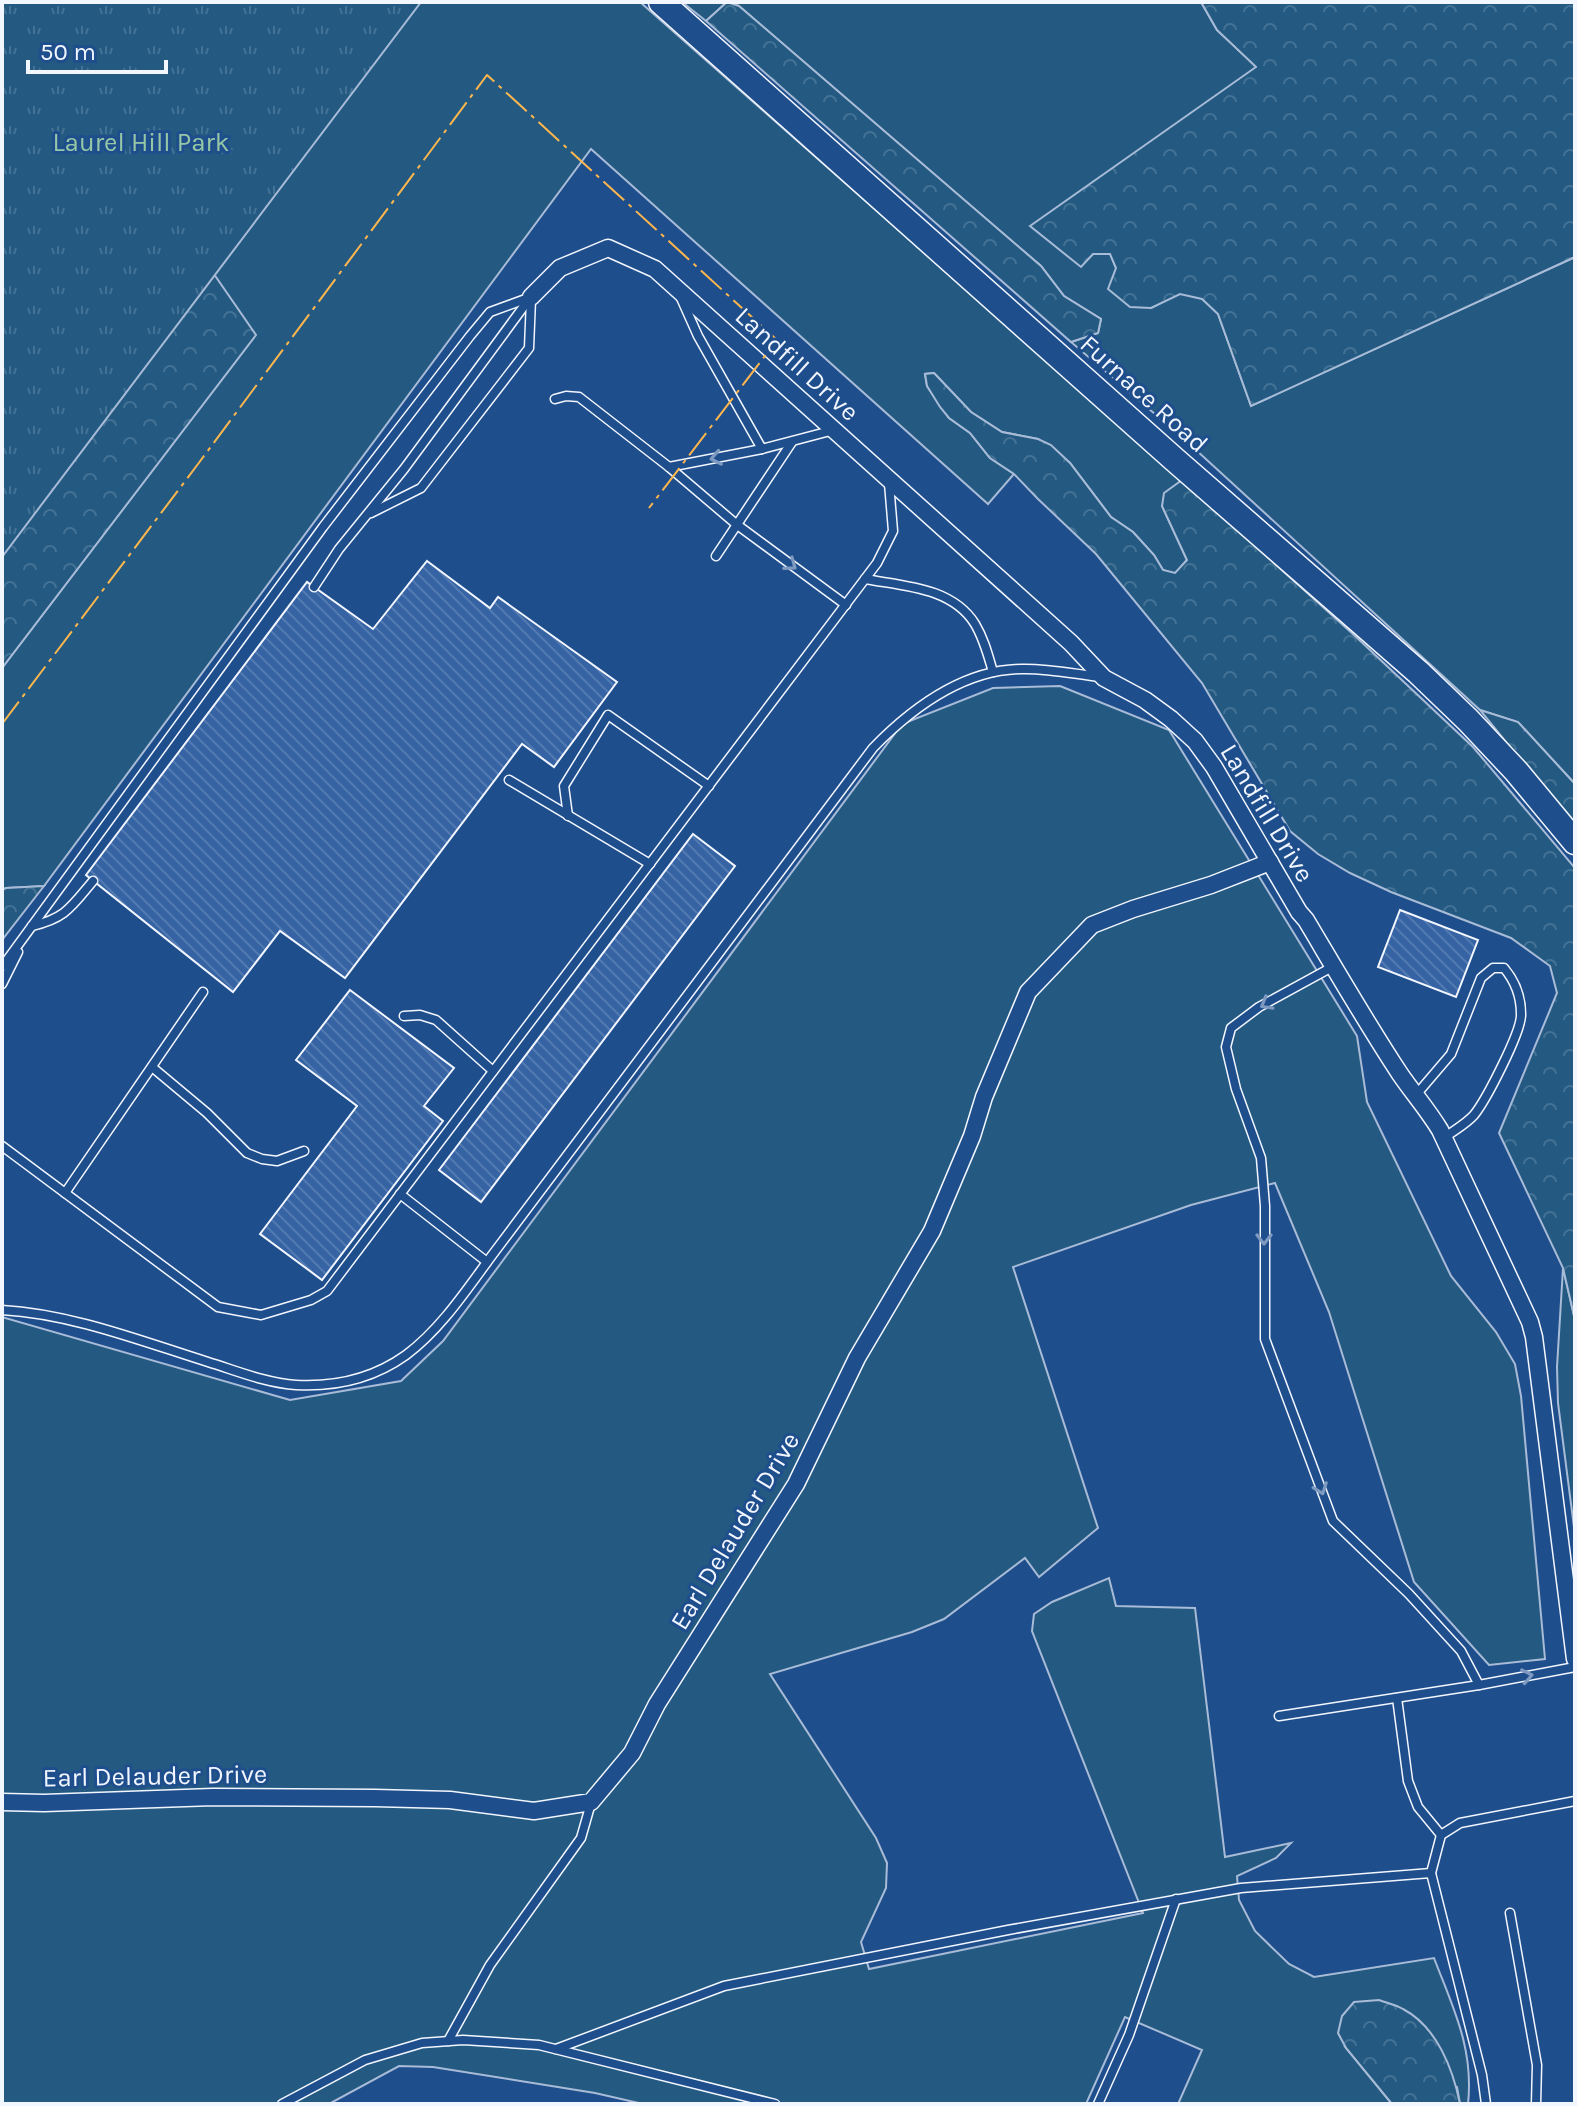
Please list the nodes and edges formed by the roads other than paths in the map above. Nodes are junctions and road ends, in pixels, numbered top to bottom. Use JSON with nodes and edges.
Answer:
{"nodes":[{"id":1,"x":661,"y":2,"type":"edge"},
{"id":2,"x":677,"y":289,"type":"junction"},
{"id":3,"x":531,"y":297,"type":"junction"},
{"id":4,"x":555,"y":399,"type":"dead end"},
{"id":5,"x":835,"y":430,"type":"junction"},
{"id":6,"x":792,"y":441,"type":"junction"},
{"id":7,"x":762,"y":449,"type":"junction"},
{"id":8,"x":669,"y":467,"type":"junction"},
{"id":9,"x":888,"y":478,"type":"junction"},
{"id":10,"x":366,"y":515,"type":"junction"},
{"id":11,"x":736,"y":524,"type":"junction"},
{"id":12,"x":716,"y":556,"type":"dead end"},
{"id":13,"x":865,"y":579,"type":"junction"},
{"id":14,"x":314,"y":587,"type":"dead end"},
{"id":15,"x":846,"y":605,"type":"junction"},
{"id":16,"x":993,"y":672,"type":"junction"},
{"id":17,"x":1104,"y":678,"type":"junction"},
{"id":18,"x":509,"y":780,"type":"dead end"},
{"id":19,"x":709,"y":786,"type":"junction"},
{"id":20,"x":568,"y":816,"type":"junction"},
{"id":21,"x":1575,"y":842,"type":"edge"},
{"id":22,"x":1270,"y":862,"type":"junction"},
{"id":23,"x":650,"y":864,"type":"junction"},
{"id":24,"x":93,"y":881,"type":"dead end"},
{"id":25,"x":31,"y":927,"type":"junction"},
{"id":26,"x":1334,"y":966,"type":"junction"},
{"id":27,"x":2,"y":967,"type":"edge"},
{"id":28,"x":2,"y":984,"type":"edge"},
{"id":29,"x":203,"y":992,"type":"dead end"},
{"id":30,"x":404,"y":1016,"type":"dead end"},
{"id":31,"x":152,"y":1067,"type":"junction"},
{"id":32,"x":493,"y":1071,"type":"junction"},
{"id":33,"x":1416,"y":1095,"type":"junction"},
{"id":34,"x":1444,"y":1138,"type":"junction"},
{"id":35,"x":2,"y":1146,"type":"edge"},
{"id":36,"x":304,"y":1151,"type":"dead end"},
{"id":37,"x":65,"y":1193,"type":"junction"},
{"id":38,"x":400,"y":1194,"type":"junction"},
{"id":39,"x":487,"y":1262,"type":"junction"},
{"id":40,"x":2,"y":1310,"type":"edge"},
{"id":41,"x":1575,"y":1659,"type":"edge"},
{"id":42,"x":1575,"y":1667,"type":"edge"},
{"id":43,"x":1479,"y":1685,"type":"junction"},
{"id":44,"x":1397,"y":1698,"type":"junction"},
{"id":45,"x":1279,"y":1716,"type":"dead end"},
{"id":46,"x":1575,"y":1801,"type":"edge"},
{"id":47,"x":2,"y":1802,"type":"edge"},
{"id":48,"x":591,"y":1802,"type":"junction"},
{"id":49,"x":1441,"y":1835,"type":"junction"},
{"id":50,"x":1431,"y":1873,"type":"junction"},
{"id":51,"x":1176,"y":1899,"type":"junction"},
{"id":52,"x":1510,"y":1913,"type":"dead end"},
{"id":53,"x":448,"y":2041,"type":"junction"},
{"id":54,"x":556,"y":2049,"type":"junction"},
{"id":55,"x":282,"y":2104,"type":"edge"},
{"id":56,"x":775,"y":2104,"type":"edge"},
{"id":57,"x":1098,"y":2104,"type":"edge"},
{"id":58,"x":1486,"y":2104,"type":"edge"},
{"id":59,"x":1536,"y":2104,"type":"edge"}],
"edges":[{"from":1,"to":21,"type":"main road","name":"Furnace Road"},
{"from":2,"to":3,"type":"street","name":"Landfill Drive"},
{"from":2,"to":5,"type":"street","name":"Landfill Drive"},
{"from":2,"to":7,"type":"lane"},
{"from":3,"to":10,"type":"lane"},
{"from":3,"to":10,"type":"lane"},
{"from":3,"to":25,"type":"lane"},
{"from":4,"to":8,"type":"lane"},
{"from":5,"to":6,"type":"lane"},
{"from":5,"to":9,"type":"street","name":"Landfill Drive"},
{"from":6,"to":7,"type":"lane"},
{"from":6,"to":11,"type":"lane"},
{"from":7,"to":8,"type":"lane","one_way":true},
{"from":8,"to":11,"type":"lane"},
{"from":9,"to":13,"type":"lane"},
{"from":9,"to":17,"type":"street","name":"Landfill Drive"},
{"from":10,"to":14,"type":"lane"},
{"from":11,"to":12,"type":"lane"},
{"from":11,"to":15,"type":"lane","one_way":true},
{"from":13,"to":15,"type":"lane"},
{"from":13,"to":16,"type":"lane"},
{"from":15,"to":19,"type":"lane"},
{"from":16,"to":17,"type":"lane"},
{"from":16,"to":39,"type":"lane"},
{"from":17,"to":22,"type":"street","name":"Landfill Drive"},
{"from":18,"to":20,"type":"lane"},
{"from":19,"to":20,"type":"lane"},
{"from":19,"to":23,"type":"lane"},
{"from":20,"to":23,"type":"lane"},
{"from":22,"to":26,"type":"street","name":"Landfill Drive"},
{"from":22,"to":48,"type":"street","name":"Earl Delauder Drive"},
{"from":23,"to":32,"type":"lane"},
{"from":24,"to":25,"type":"lane"},
{"from":25,"to":27,"type":"lane"},
{"from":25,"to":28,"type":"lane"},
{"from":26,"to":33,"type":"street","name":"Landfill Drive"},
{"from":26,"to":43,"type":"lane","one_way":true},
{"from":29,"to":31,"type":"lane"},
{"from":30,"to":32,"type":"lane"},
{"from":31,"to":36,"type":"lane"},
{"from":31,"to":37,"type":"lane"},
{"from":32,"to":38,"type":"lane"},
{"from":33,"to":34,"type":"street","name":"Landfill Drive"},
{"from":33,"to":34,"type":"lane"},
{"from":34,"to":41,"type":"street","name":"Landfill Drive"},
{"from":35,"to":37,"type":"lane"},
{"from":37,"to":38,"type":"lane"},
{"from":38,"to":39,"type":"lane"},
{"from":39,"to":40,"type":"lane"},
{"from":43,"to":42,"type":"lane","one_way":true},
{"from":43,"to":44,"type":"lane"},
{"from":44,"to":45,"type":"lane"},
{"from":44,"to":49,"type":"lane"},
{"from":46,"to":49,"type":"lane"},
{"from":47,"to":48,"type":"street","name":"Earl Delauder Drive"},
{"from":48,"to":53,"type":"lane"},
{"from":49,"to":50,"type":"lane"},
{"from":50,"to":51,"type":"lane"},
{"from":50,"to":58,"type":"lane"},
{"from":51,"to":54,"type":"lane"},
{"from":51,"to":57,"type":"lane"},
{"from":52,"to":59,"type":"lane"},
{"from":53,"to":54,"type":"lane"},
{"from":53,"to":55,"type":"lane"},
{"from":54,"to":56,"type":"lane"}]}
